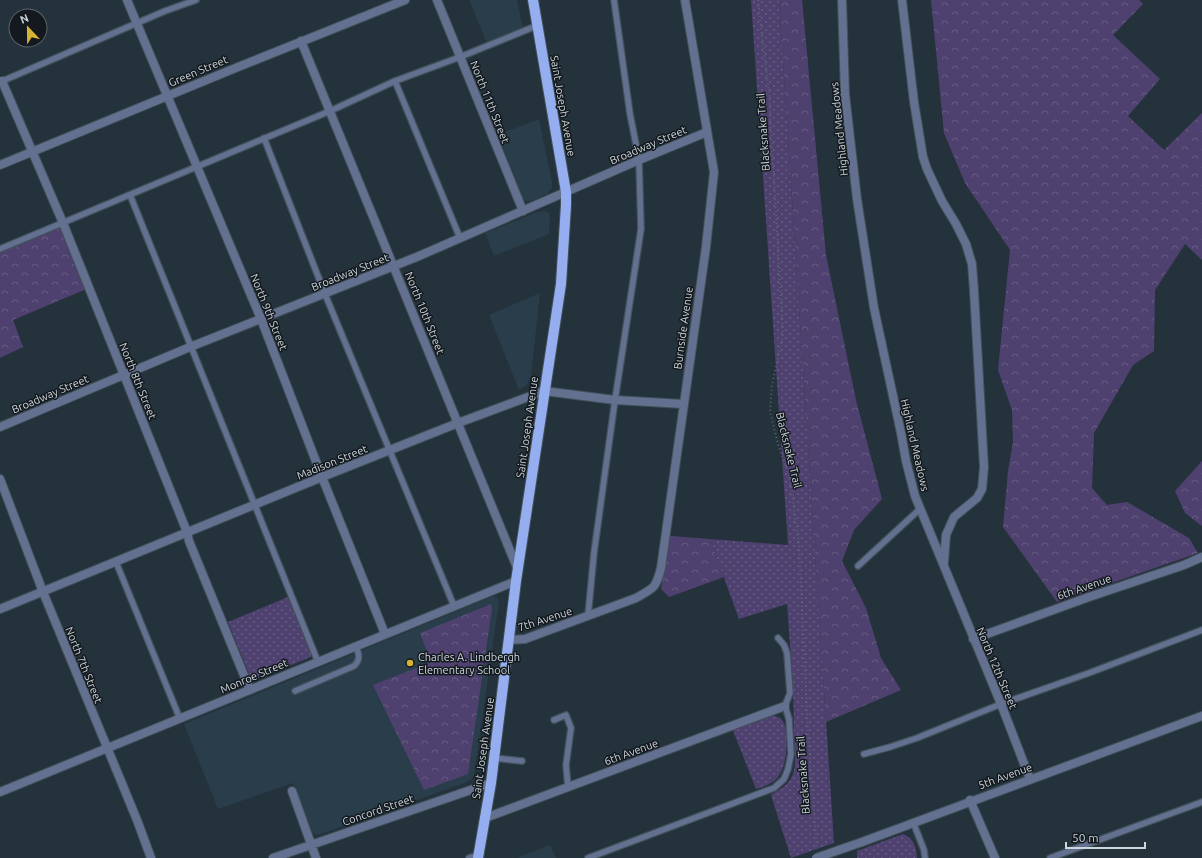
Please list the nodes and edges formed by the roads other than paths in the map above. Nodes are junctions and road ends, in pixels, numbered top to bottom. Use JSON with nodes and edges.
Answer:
{"nodes":[{"id":1,"x":127,"y":0,"type":"edge"},
{"id":2,"x":196,"y":0,"type":"edge"},
{"id":3,"x":405,"y":0,"type":"edge"},
{"id":4,"x":437,"y":0,"type":"edge"},
{"id":5,"x":533,"y":0,"type":"edge"},
{"id":6,"x":614,"y":0,"type":"edge"},
{"id":7,"x":685,"y":0,"type":"edge"},
{"id":8,"x":842,"y":0,"type":"edge"},
{"id":9,"x":902,"y":0,"type":"edge"},
{"id":10,"x":136,"y":23,"type":"junction"},
{"id":11,"x":536,"y":26,"type":"junction"},
{"id":12,"x":301,"y":41,"type":"junction"},
{"id":13,"x":460,"y":57,"type":"junction"},
{"id":14,"x":1,"y":81,"type":"edge"},
{"id":15,"x":395,"y":81,"type":"junction"},
{"id":16,"x":166,"y":96,"type":"junction"},
{"id":17,"x":330,"y":111,"type":"junction"},
{"id":18,"x":707,"y":132,"type":"junction"},
{"id":19,"x":264,"y":138,"type":"junction"},
{"id":20,"x":33,"y":152,"type":"junction"},
{"id":21,"x":639,"y":160,"type":"junction"},
{"id":22,"x":0,"y":165,"type":"edge"},
{"id":23,"x":196,"y":167,"type":"junction"},
{"id":24,"x":566,"y":192,"type":"junction"},
{"id":25,"x":130,"y":195,"type":"junction"},
{"id":26,"x":523,"y":211,"type":"junction"},
{"id":27,"x":63,"y":223,"type":"junction"},
{"id":28,"x":460,"y":238,"type":"junction"},
{"id":29,"x":0,"y":249,"type":"edge"},
{"id":30,"x":394,"y":266,"type":"junction"},
{"id":31,"x":325,"y":294,"type":"junction"},
{"id":32,"x":261,"y":319,"type":"junction"},
{"id":33,"x":190,"y":347,"type":"junction"},
{"id":34,"x":124,"y":374,"type":"junction"},
{"id":35,"x":544,"y":391,"type":"junction"},
{"id":36,"x":615,"y":400,"type":"junction"},
{"id":37,"x":683,"y":404,"type":"junction"},
{"id":38,"x":458,"y":423,"type":"junction"},
{"id":39,"x":0,"y":427,"type":"edge"},
{"id":40,"x":390,"y":450,"type":"junction"},
{"id":41,"x":322,"y":477,"type":"junction"},
{"id":42,"x":0,"y":479,"type":"edge"},
{"id":43,"x":254,"y":505,"type":"junction"},
{"id":44,"x":921,"y":508,"type":"junction"},
{"id":45,"x":187,"y":532,"type":"junction"},
{"id":46,"x":1202,"y":557,"type":"edge"},
{"id":47,"x":116,"y":562,"type":"junction"},
{"id":48,"x":944,"y":565,"type":"junction"},
{"id":49,"x":858,"y":566,"type":"dead end"},
{"id":50,"x":519,"y":571,"type":"junction"},
{"id":51,"x":516,"y":581,"type":"junction"},
{"id":52,"x":43,"y":592,"type":"junction"},
{"id":53,"x":454,"y":606,"type":"junction"},
{"id":54,"x":0,"y":609,"type":"edge"},
{"id":55,"x":588,"y":616,"type":"junction"},
{"id":56,"x":1202,"y":630,"type":"edge"},
{"id":57,"x":385,"y":634,"type":"junction"},
{"id":58,"x":778,"y":638,"type":"dead end"},
{"id":59,"x":974,"y":639,"type":"junction"},
{"id":60,"x":508,"y":640,"type":"junction"},
{"id":61,"x":356,"y":646,"type":"junction"},
{"id":62,"x":318,"y":662,"type":"junction"},
{"id":63,"x":250,"y":690,"type":"junction"},
{"id":64,"x":295,"y":691,"type":"dead end"},
{"id":65,"x":1001,"y":704,"type":"junction"},
{"id":66,"x":785,"y":706,"type":"junction"},
{"id":67,"x":1202,"y":716,"type":"edge"},
{"id":68,"x":180,"y":719,"type":"junction"},
{"id":69,"x":554,"y":720,"type":"dead end"},
{"id":70,"x":107,"y":748,"type":"junction"},
{"id":71,"x":864,"y":754,"type":"dead end"},
{"id":72,"x":494,"y":758,"type":"junction"},
{"id":73,"x":522,"y":761,"type":"dead end"},
{"id":74,"x":1030,"y":779,"type":"junction"},
{"id":75,"x":491,"y":783,"type":"junction"},
{"id":76,"x":568,"y":787,"type":"junction"},
{"id":77,"x":292,"y":791,"type":"dead end"},
{"id":78,"x":0,"y":792,"type":"edge"},
{"id":79,"x":970,"y":800,"type":"junction"},
{"id":80,"x":1202,"y":802,"type":"edge"},
{"id":81,"x":485,"y":818,"type":"junction"},
{"id":82,"x":913,"y":822,"type":"junction"},
{"id":83,"x":311,"y":844,"type":"junction"},
{"id":84,"x":816,"y":854,"type":"edge"},
{"id":85,"x":475,"y":857,"type":"edge"},
{"id":86,"x":151,"y":858,"type":"edge"},
{"id":87,"x":273,"y":858,"type":"edge"},
{"id":88,"x":316,"y":858,"type":"edge"},
{"id":89,"x":588,"y":858,"type":"edge"},
{"id":90,"x":925,"y":858,"type":"edge"},
{"id":91,"x":995,"y":858,"type":"edge"},
{"id":92,"x":1050,"y":858,"type":"edge"}],
"edges":[{"from":1,"to":10,"type":"street","name":"North 9th Street"},
{"from":2,"to":10,"type":"lane"},
{"from":3,"to":12,"type":"street","name":"Green Street"},
{"from":4,"to":13,"type":"street","name":"North 11th Street"},
{"from":5,"to":11,"type":"main road","name":"Saint Joseph Avenue"},
{"from":6,"to":21,"type":"lane"},
{"from":7,"to":18,"type":"street","name":"Burnside Avenue"},
{"from":8,"to":44,"type":"street","name":"Highland Meadows"},
{"from":9,"to":48,"type":"street"},
{"from":10,"to":14,"type":"lane"},
{"from":10,"to":16,"type":"street","name":"North 9th Street"},
{"from":11,"to":13,"type":"lane"},
{"from":11,"to":24,"type":"main road","name":"Saint Joseph Avenue"},
{"from":12,"to":16,"type":"street","name":"Green Street"},
{"from":12,"to":17,"type":"street","name":"North 10th Street"},
{"from":13,"to":15,"type":"lane"},
{"from":13,"to":26,"type":"street","name":"North 11th Street"},
{"from":14,"to":20,"type":"street","name":"North 8th Street"},
{"from":15,"to":17,"type":"lane"},
{"from":15,"to":28,"type":"lane"},
{"from":16,"to":20,"type":"street","name":"Green Street"},
{"from":16,"to":23,"type":"street","name":"North 9th Street"},
{"from":17,"to":19,"type":"lane"},
{"from":17,"to":30,"type":"street","name":"North 10th Street"},
{"from":18,"to":21,"type":"street","name":"Broadway Street"},
{"from":18,"to":37,"type":"street","name":"Burnside Avenue"},
{"from":19,"to":23,"type":"lane"},
{"from":19,"to":31,"type":"lane"},
{"from":20,"to":22,"type":"street","name":"Green Street"},
{"from":20,"to":27,"type":"street","name":"North 8th Street"},
{"from":21,"to":24,"type":"street","name":"Broadway Street"},
{"from":21,"to":36,"type":"lane"},
{"from":23,"to":25,"type":"lane"},
{"from":23,"to":32,"type":"street","name":"North 9th Street"},
{"from":24,"to":26,"type":"street","name":"Broadway Street"},
{"from":24,"to":35,"type":"main road","name":"Saint Joseph Avenue"},
{"from":25,"to":27,"type":"lane"},
{"from":25,"to":33,"type":"lane"},
{"from":26,"to":28,"type":"street","name":"Broadway Street"},
{"from":27,"to":29,"type":"lane"},
{"from":27,"to":34,"type":"street","name":"North 8th Street"},
{"from":28,"to":30,"type":"street","name":"Broadway Street"},
{"from":30,"to":31,"type":"street","name":"Broadway Street"},
{"from":30,"to":38,"type":"street","name":"North 10th Street"},
{"from":31,"to":32,"type":"street","name":"Broadway Street"},
{"from":31,"to":40,"type":"lane"},
{"from":32,"to":33,"type":"street","name":"Broadway Street"},
{"from":32,"to":41,"type":"street","name":"North 9th Street"},
{"from":33,"to":34,"type":"street","name":"Broadway Street"},
{"from":33,"to":43,"type":"lane"},
{"from":34,"to":39,"type":"street","name":"Broadway Street"},
{"from":34,"to":45,"type":"street","name":"North 8th Street"},
{"from":35,"to":36,"type":"street","name":"Madison Street"},
{"from":35,"to":38,"type":"street","name":"Madison Street"},
{"from":35,"to":50,"type":"main road","name":"Saint Joseph Avenue"},
{"from":36,"to":37,"type":"street","name":"Madison Street"},
{"from":36,"to":55,"type":"lane"},
{"from":37,"to":55,"type":"street","name":"Burnside Avenue"},
{"from":38,"to":40,"type":"street","name":"Madison Street"},
{"from":38,"to":50,"type":"street","name":"North 10th Street"},
{"from":40,"to":41,"type":"street","name":"Madison Street"},
{"from":40,"to":53,"type":"lane"},
{"from":41,"to":43,"type":"street","name":"Madison Street"},
{"from":41,"to":57,"type":"street","name":"North 9th Street"},
{"from":42,"to":52,"type":"street","name":"North 7th Street"},
{"from":43,"to":45,"type":"street","name":"Madison Street"},
{"from":43,"to":62,"type":"lane"},
{"from":44,"to":48,"type":"street","name":"Highland Meadows"},
{"from":44,"to":49,"type":"lane"},
{"from":45,"to":47,"type":"street","name":"Madison Street"},
{"from":45,"to":63,"type":"street","name":"North 8th Street"},
{"from":46,"to":59,"type":"street","name":"6th Avenue"},
{"from":47,"to":52,"type":"street","name":"Madison Street"},
{"from":47,"to":68,"type":"lane"},
{"from":48,"to":59,"type":"street","name":"North 12th Street"},
{"from":50,"to":51,"type":"main road","name":"Saint Joseph Avenue"},
{"from":51,"to":53,"type":"street","name":"Monroe Street"},
{"from":51,"to":60,"type":"main road","name":"Saint Joseph Avenue"},
{"from":52,"to":54,"type":"street","name":"Madison Street"},
{"from":52,"to":70,"type":"street","name":"North 7th Street"},
{"from":53,"to":57,"type":"street","name":"Monroe Street"},
{"from":55,"to":60,"type":"street","name":"7th Avenue"},
{"from":56,"to":65,"type":"lane"},
{"from":57,"to":61,"type":"street","name":"Monroe Street"},
{"from":58,"to":66,"type":"lane"},
{"from":59,"to":65,"type":"street","name":"North 12th Street"},
{"from":60,"to":72,"type":"main road","name":"Saint Joseph Avenue"},
{"from":61,"to":62,"type":"street","name":"Monroe Street"},
{"from":61,"to":64,"type":"lane"},
{"from":62,"to":63,"type":"street","name":"Monroe Street"},
{"from":63,"to":68,"type":"street","name":"Monroe Street"},
{"from":65,"to":71,"type":"lane"},
{"from":65,"to":74,"type":"street","name":"North 12th Street"},
{"from":66,"to":76,"type":"street","name":"6th Avenue"},
{"from":66,"to":89,"type":"lane"},
{"from":67,"to":74,"type":"street","name":"5th Avenue"},
{"from":68,"to":70,"type":"street","name":"Monroe Street"},
{"from":69,"to":76,"type":"lane"},
{"from":70,"to":78,"type":"street","name":"Monroe Street"},
{"from":70,"to":86,"type":"street","name":"North 7th Street"},
{"from":72,"to":73,"type":"lane"},
{"from":72,"to":75,"type":"main road","name":"Saint Joseph Avenue"},
{"from":74,"to":79,"type":"street","name":"5th Avenue"},
{"from":75,"to":81,"type":"main road","name":"Saint Joseph Avenue"},
{"from":75,"to":83,"type":"street","name":"Concord Street"},
{"from":76,"to":81,"type":"street","name":"6th Avenue"},
{"from":77,"to":83,"type":"street"},
{"from":79,"to":82,"type":"street","name":"5th Avenue"},
{"from":79,"to":91,"type":"street"},
{"from":80,"to":92,"type":"lane"},
{"from":81,"to":85,"type":"main road","name":"Saint Joseph Avenue"},
{"from":82,"to":84,"type":"street","name":"5th Avenue","bridge":true},
{"from":82,"to":90,"type":"lane"},
{"from":83,"to":87,"type":"street","name":"Concord Street"},
{"from":83,"to":88,"type":"street"}]}
